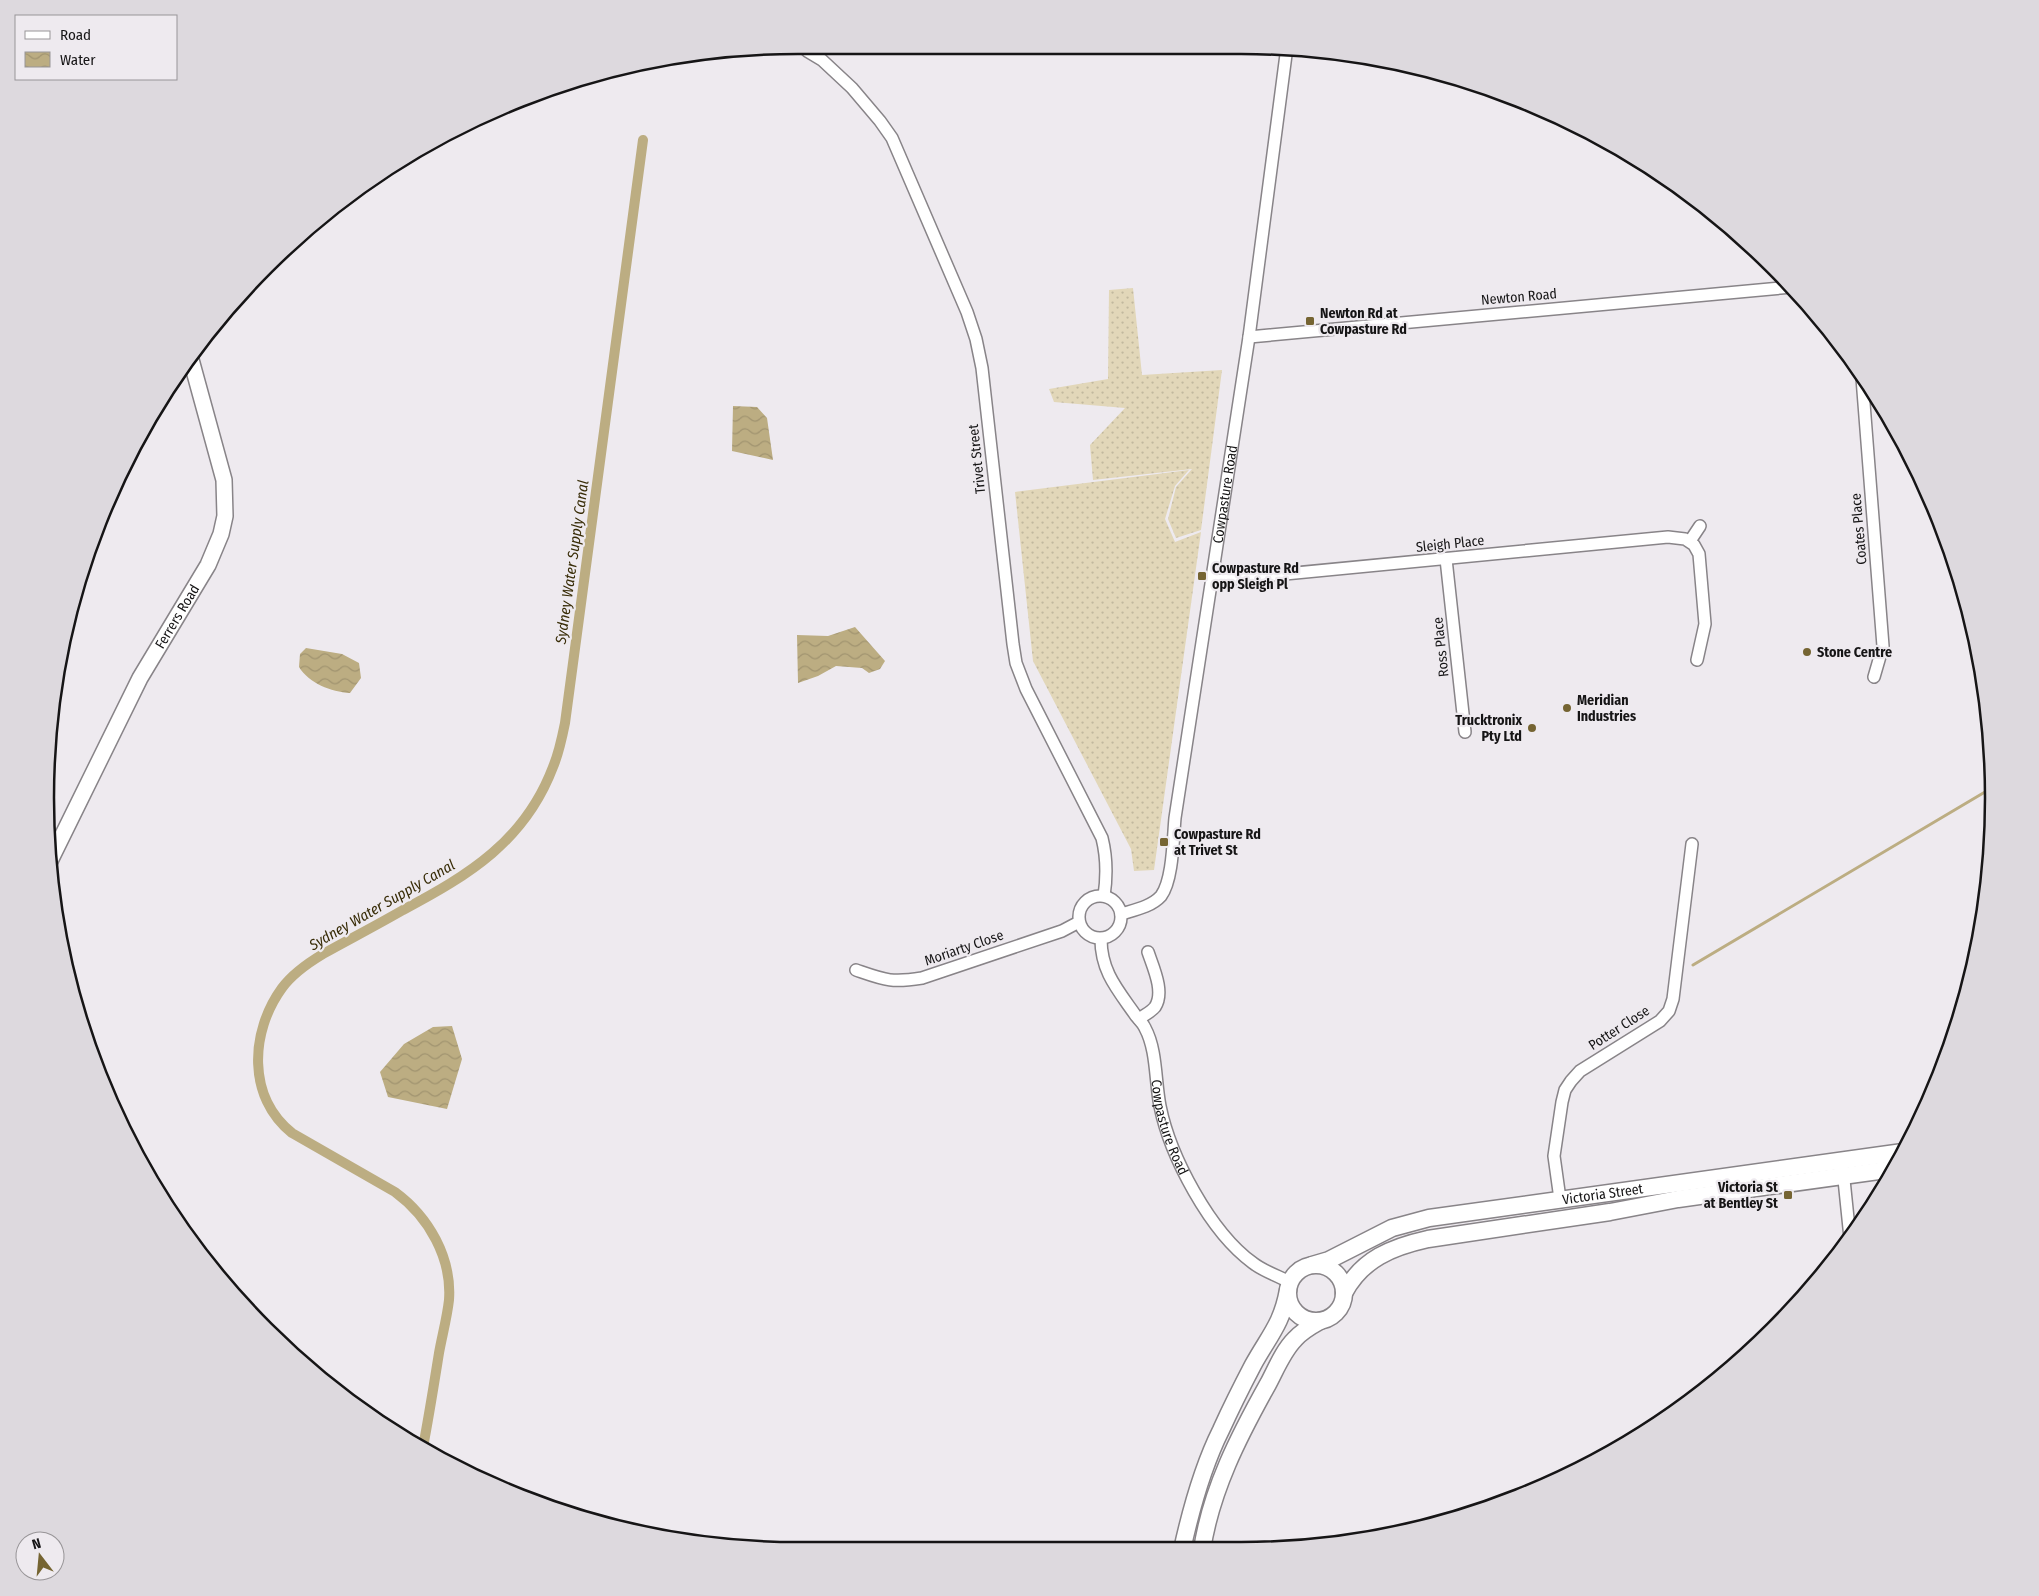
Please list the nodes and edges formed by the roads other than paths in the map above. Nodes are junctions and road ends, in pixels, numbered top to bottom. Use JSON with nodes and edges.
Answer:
{"nodes":[{"id":1,"x":812,"y":54,"type":"edge"},
{"id":2,"x":1286,"y":55,"type":"edge"},
{"id":3,"x":1782,"y":288,"type":"edge"},
{"id":4,"x":1248,"y":337,"type":"junction"},
{"id":5,"x":193,"y":366,"type":"edge"},
{"id":6,"x":1863,"y":390,"type":"edge"},
{"id":7,"x":1700,"y":526,"type":"dead end"},
{"id":8,"x":1690,"y":541,"type":"junction"},
{"id":9,"x":1446,"y":559,"type":"junction"},
{"id":10,"x":1212,"y":581,"type":"junction"},
{"id":11,"x":1697,"y":660,"type":"dead end"},
{"id":12,"x":1874,"y":676,"type":"dead end"},
{"id":13,"x":1464,"y":732,"type":"dead end"},
{"id":14,"x":1692,"y":844,"type":"dead end"},
{"id":15,"x":55,"y":850,"type":"edge"},
{"id":16,"x":1104,"y":896,"type":"junction"},
{"id":17,"x":1121,"y":914,"type":"junction"},
{"id":18,"x":1079,"y":922,"type":"junction"},
{"id":19,"x":1101,"y":939,"type":"junction"},
{"id":20,"x":1148,"y":952,"type":"dead end"},
{"id":21,"x":856,"y":970,"type":"dead end"},
{"id":22,"x":1139,"y":1019,"type":"junction"},
{"id":23,"x":1894,"y":1154,"type":"edge"},
{"id":24,"x":1843,"y":1168,"type":"junction"},
{"id":25,"x":1887,"y":1169,"type":"edge"},
{"id":26,"x":1560,"y":1199,"type":"junction"},
{"id":27,"x":1849,"y":1226,"type":"edge"},
{"id":28,"x":1312,"y":1265,"type":"junction"},
{"id":29,"x":1289,"y":1286,"type":"junction"},
{"id":30,"x":1344,"y":1293,"type":"junction"},
{"id":31,"x":1320,"y":1321,"type":"junction"},
{"id":32,"x":1184,"y":1542,"type":"edge"},
{"id":33,"x":1204,"y":1542,"type":"edge"}],
"edges":[{"from":1,"to":16,"type":"street","name":"Trivet Street"},
{"from":2,"to":4,"type":"street","name":"Cowpasture Road"},
{"from":3,"to":4,"type":"street","name":"Newton Road"},
{"from":4,"to":10,"type":"street","name":"Cowpasture Road"},
{"from":5,"to":15,"type":"street","name":"Ferrers Road"},
{"from":6,"to":12,"type":"street","name":"Coates Place"},
{"from":7,"to":8,"type":"street"},
{"from":8,"to":9,"type":"street","name":"Sleigh Place"},
{"from":8,"to":11,"type":"street"},
{"from":9,"to":10,"type":"street","name":"Sleigh Place"},
{"from":9,"to":13,"type":"street","name":"Ross Place"},
{"from":10,"to":17,"type":"street","name":"Cowpasture Road"},
{"from":14,"to":26,"type":"street","name":"Potter Close"},
{"from":16,"to":17,"type":"street"},
{"from":16,"to":18,"type":"street"},
{"from":17,"to":19,"type":"street"},
{"from":18,"to":19,"type":"street"},
{"from":18,"to":21,"type":"street","name":"Moriarty Close"},
{"from":19,"to":22,"type":"street","name":"Cowpasture Road"},
{"from":20,"to":22,"type":"street"},
{"from":22,"to":29,"type":"street","name":"Cowpasture Road"},
{"from":23,"to":24,"type":"main road","name":"Victoria Street"},
{"from":24,"to":25,"type":"main road","name":"Victoria Street"},
{"from":24,"to":26,"type":"main road","name":"Victoria Street"},
{"from":24,"to":27,"type":"street"},
{"from":24,"to":30,"type":"main road","name":"Victoria Street"},
{"from":26,"to":28,"type":"main road","name":"Victoria Street"},
{"from":28,"to":29,"type":"main road"},
{"from":28,"to":30,"type":"main road"},
{"from":29,"to":31,"type":"main road"},
{"from":29,"to":32,"type":"main road"},
{"from":30,"to":31,"type":"main road"},
{"from":31,"to":33,"type":"main road"}]}
